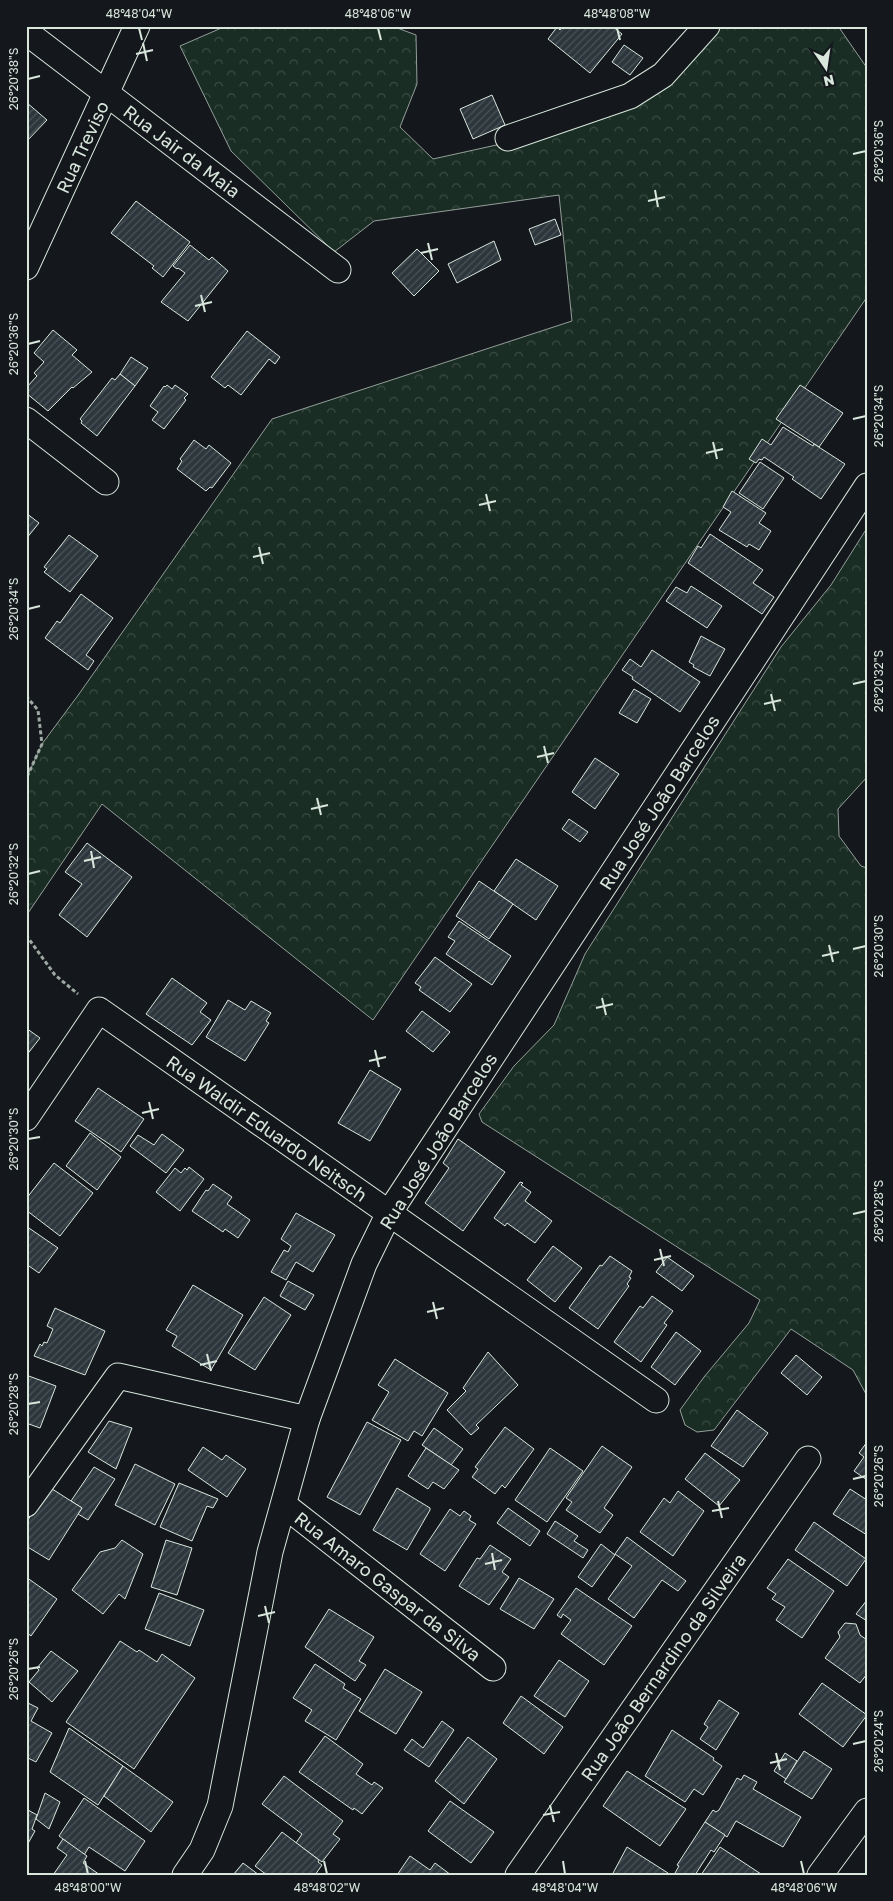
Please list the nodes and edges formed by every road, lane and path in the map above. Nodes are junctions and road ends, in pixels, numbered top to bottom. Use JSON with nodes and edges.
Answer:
{"nodes":[{"id":1,"x":136,"y":26,"type":"edge"},
{"id":2,"x":707,"y":26,"type":"edge"},
{"id":3,"x":26,"y":32,"type":"edge"},
{"id":4,"x":106,"y":93,"type":"junction"},
{"id":5,"x":508,"y":138,"type":"dead end"},
{"id":6,"x":26,"y":267,"type":"edge"},
{"id":7,"x":338,"y":270,"type":"dead end"},
{"id":8,"x":26,"y":420,"type":"edge"},
{"id":9,"x":106,"y":482,"type":"dead end"},
{"id":10,"x":867,"y":486,"type":"edge"},
{"id":11,"x":26,"y":696,"type":"edge"},
{"id":12,"x":26,"y":779,"type":"edge"},
{"id":13,"x":26,"y":935,"type":"edge"},
{"id":14,"x":99,"y":1010,"type":"junction"},
{"id":15,"x":26,"y":1118,"type":"edge"},
{"id":16,"x":389,"y":1213,"type":"junction"},
{"id":17,"x":656,"y":1400,"type":"dead end"},
{"id":18,"x":307,"y":1419,"type":"junction"},
{"id":19,"x":808,"y":1459,"type":"dead end"},
{"id":20,"x":26,"y":1504,"type":"edge"},
{"id":21,"x":284,"y":1505,"type":"junction"},
{"id":22,"x":492,"y":1668,"type":"dead end"},
{"id":23,"x":867,"y":1811,"type":"edge"},
{"id":24,"x":184,"y":1875,"type":"edge"},
{"id":25,"x":518,"y":1875,"type":"edge"},
{"id":26,"x":820,"y":1875,"type":"edge"}],
"edges":[{"from":1,"to":4,"type":"street","name":"Rua Treviso"},
{"from":2,"to":5,"type":"street"},
{"from":3,"to":4,"type":"street","name":"Rua Jair da Maia"},
{"from":4,"to":6,"type":"street","name":"Rua Treviso"},
{"from":4,"to":7,"type":"street","name":"Rua Jair da Maia"},
{"from":8,"to":9,"type":"street"},
{"from":10,"to":16,"type":"street","name":"Rua José João Barcelos"},
{"from":11,"to":12,"type":"path"},
{"from":13,"to":14,"type":"path"},
{"from":14,"to":15,"type":"street"},
{"from":14,"to":16,"type":"street","name":"Rua Waldir Eduardo Neitsch"},
{"from":16,"to":17,"type":"street","name":"Rua Waldir Eduardo Neitsch"},
{"from":16,"to":18,"type":"street","name":"Rua José João Barcelos"},
{"from":18,"to":20,"type":"street"},
{"from":18,"to":21,"type":"street","name":"Rua José João Barcelos"},
{"from":19,"to":25,"type":"street","name":"Rua João Bernardino da Silveira"},
{"from":21,"to":22,"type":"street","name":"Rua Amaro Gaspar da Silva"},
{"from":21,"to":24,"type":"street","name":"Rua José João Barcelos"},
{"from":23,"to":26,"type":"street"}]}
